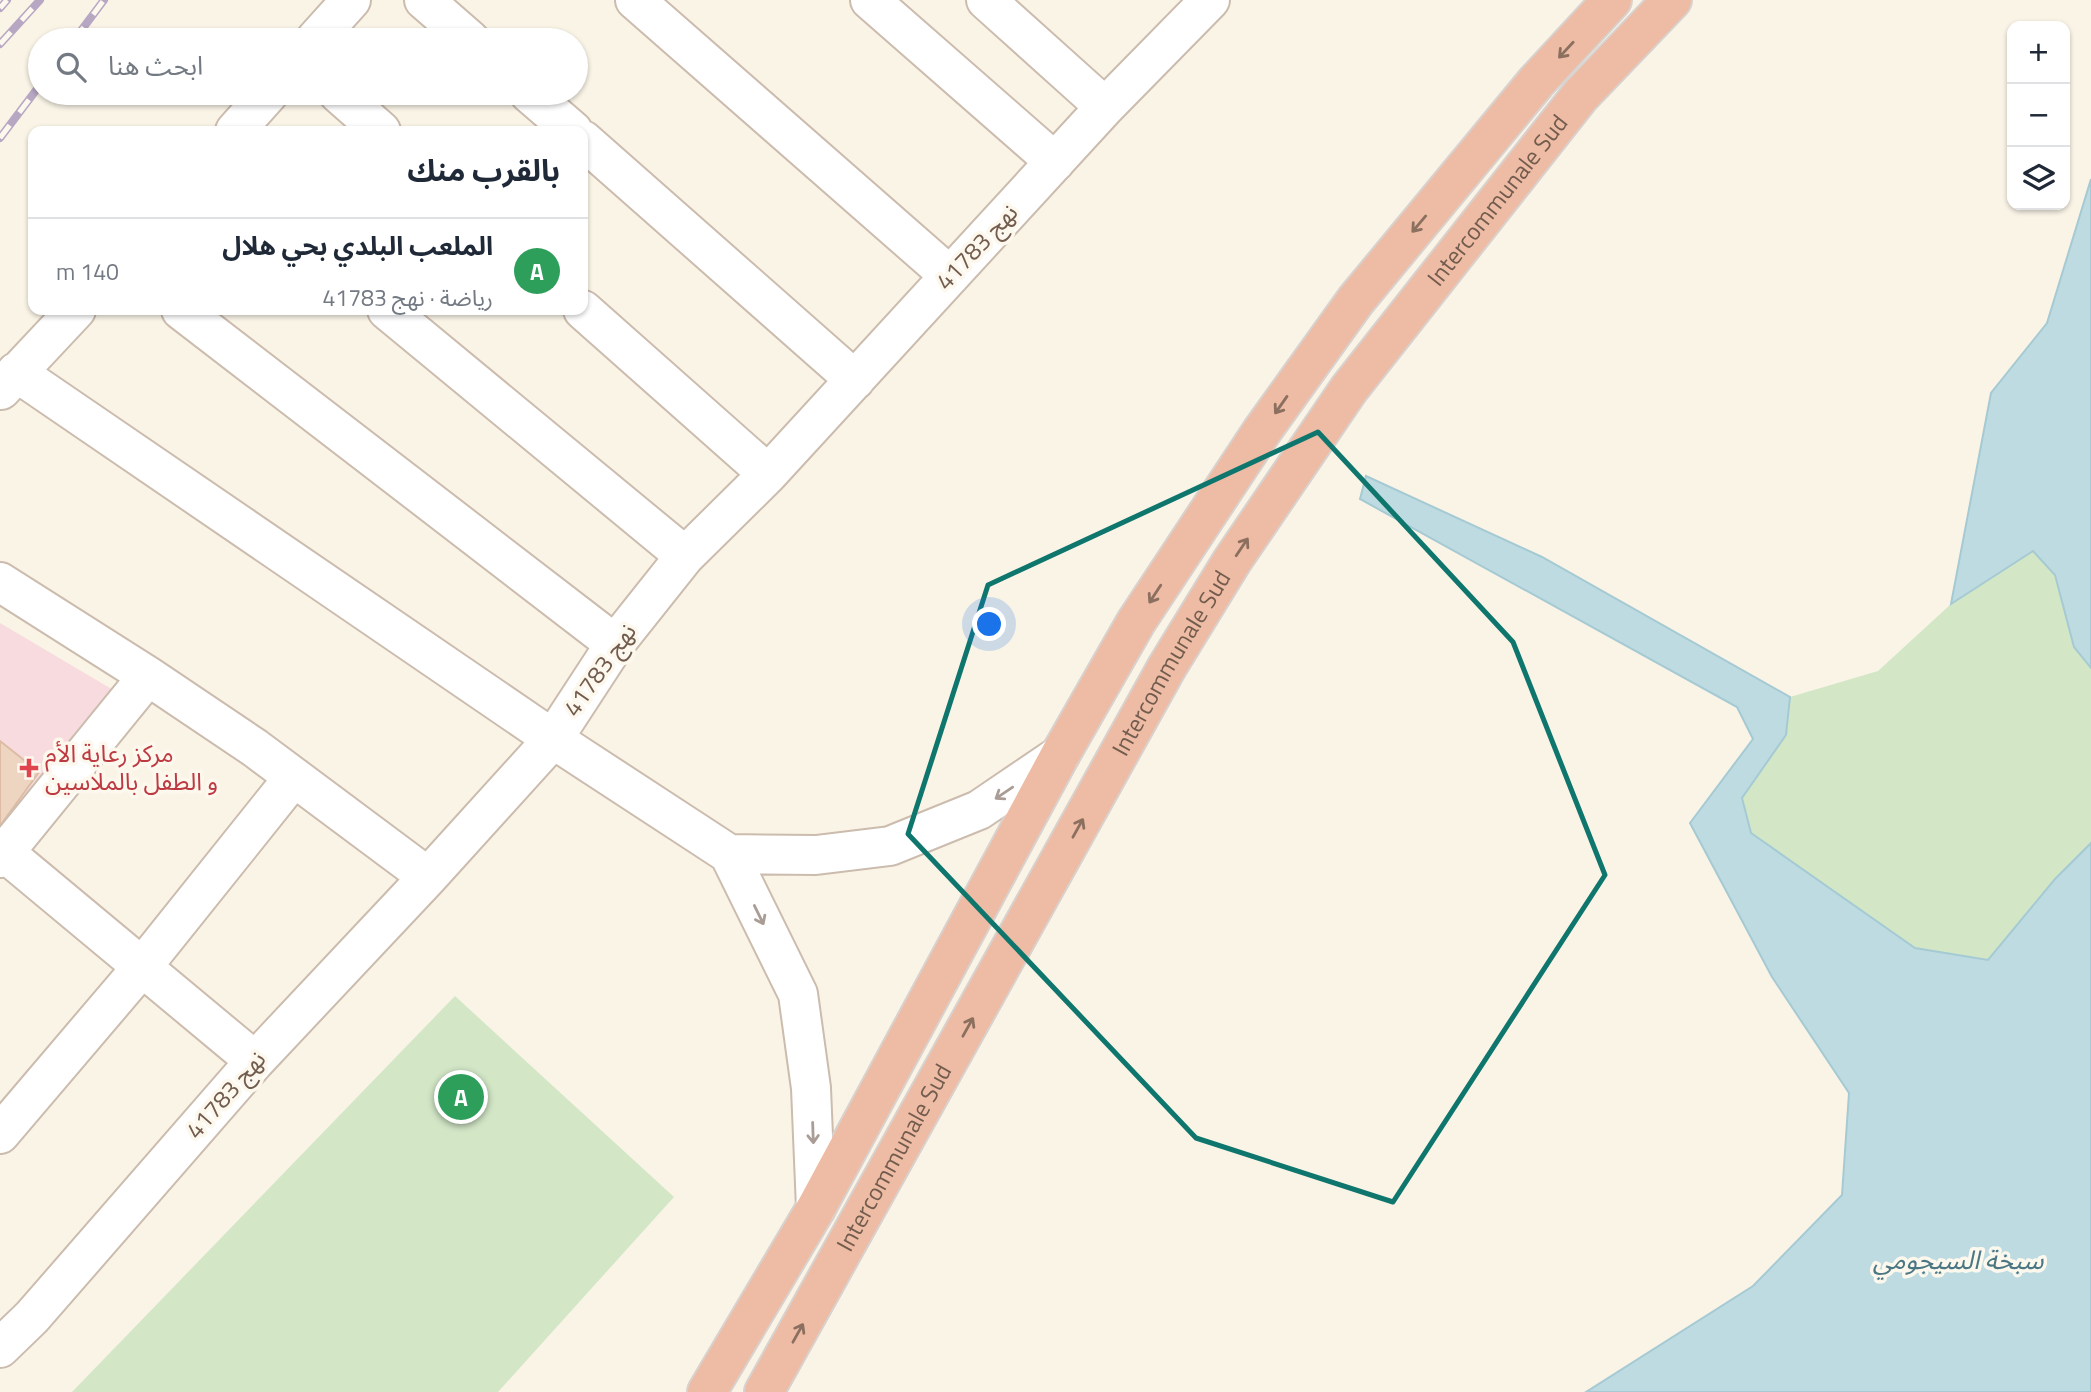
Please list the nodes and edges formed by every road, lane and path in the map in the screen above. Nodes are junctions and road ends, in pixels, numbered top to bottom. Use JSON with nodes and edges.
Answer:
{"nodes":[{"id":1,"x":351,"y":0,"type":"edge"},
{"id":2,"x":424,"y":0,"type":"edge"},
{"id":3,"x":635,"y":0,"type":"edge"},
{"id":4,"x":870,"y":0,"type":"edge"},
{"id":5,"x":986,"y":0,"type":"edge"},
{"id":6,"x":1612,"y":0,"type":"edge"},
{"id":7,"x":1672,"y":0,"type":"edge"},
{"id":8,"x":1196,"y":5,"type":"edge"},
{"id":9,"x":326,"y":28,"type":"edge"},
{"id":10,"x":456,"y":28,"type":"edge"},
{"id":11,"x":259,"y":105,"type":"edge"},
{"id":12,"x":352,"y":105,"type":"edge"},
{"id":13,"x":543,"y":105,"type":"edge"},
{"id":14,"x":1105,"y":107,"type":"junction"},
{"id":15,"x":240,"y":126,"type":"edge"},
{"id":16,"x":375,"y":126,"type":"edge"},
{"id":17,"x":567,"y":126,"type":"edge"},
{"id":18,"x":588,"y":144,"type":"edge"},
{"id":19,"x":1055,"y":162,"type":"junction"},
{"id":20,"x":950,"y":276,"type":"junction"},
{"id":21,"x":588,"y":314,"type":"edge"},
{"id":22,"x":71,"y":315,"type":"edge"},
{"id":23,"x":187,"y":315,"type":"edge"},
{"id":24,"x":393,"y":315,"type":"edge"},
{"id":25,"x":855,"y":380,"type":"junction"},
{"id":26,"x":8,"y":382,"type":"edge"},
{"id":27,"x":768,"y":474,"type":"junction"},
{"id":28,"x":685,"y":556,"type":"junction"},
{"id":29,"x":0,"y":582,"type":"edge"},
{"id":30,"x":615,"y":644,"type":"junction"},
{"id":31,"x":148,"y":676,"type":"junction"},
{"id":32,"x":553,"y":739,"type":"junction"},
{"id":33,"x":1060,"y":755,"type":"junction"},
{"id":34,"x":294,"y":777,"type":"junction"},
{"id":35,"x":729,"y":854,"type":"junction"},
{"id":36,"x":2,"y":855,"type":"edge"},
{"id":37,"x":428,"y":877,"type":"junction"},
{"id":38,"x":142,"y":967,"type":"junction"},
{"id":39,"x":256,"y":1061,"type":"junction"},
{"id":40,"x":0,"y":1134,"type":"edge"},
{"id":41,"x":816,"y":1208,"type":"junction"},
{"id":42,"x":0,"y":1348,"type":"edge"},
{"id":43,"x":707,"y":1392,"type":"edge"},
{"id":44,"x":764,"y":1392,"type":"edge"}],
"edges":[{"from":1,"to":9,"type":"street"},
{"from":2,"to":10,"type":"street"},
{"from":3,"to":20,"type":"street"},
{"from":4,"to":19,"type":"street"},
{"from":5,"to":14,"type":"street"},
{"from":6,"to":33,"type":"highway","name":"Intercommunale Sud","one_way":true},
{"from":44,"to":7,"type":"highway","name":"Intercommunale Sud","one_way":true},
{"from":8,"to":14,"type":"street","name":"نهج 41783"},
{"from":11,"to":15,"type":"street"},
{"from":12,"to":16,"type":"street"},
{"from":13,"to":17,"type":"street"},
{"from":14,"to":19,"type":"street","name":"نهج 41783"},
{"from":18,"to":25,"type":"street"},
{"from":19,"to":20,"type":"street","name":"نهج 41783"},
{"from":20,"to":25,"type":"street","name":"نهج 41783"},
{"from":21,"to":27,"type":"street"},
{"from":22,"to":26,"type":"street"},
{"from":23,"to":30,"type":"street"},
{"from":24,"to":28,"type":"street"},
{"from":25,"to":27,"type":"street","name":"نهج 41783"},
{"from":26,"to":32,"type":"street"},
{"from":27,"to":28,"type":"street","name":"نهج 41783"},
{"from":28,"to":30,"type":"street","name":"نهج 41783"},
{"from":29,"to":31,"type":"street"},
{"from":30,"to":32,"type":"street","name":"نهج 41783"},
{"from":31,"to":34,"type":"street"},
{"from":31,"to":36,"type":"street"},
{"from":32,"to":35,"type":"street"},
{"from":32,"to":37,"type":"street","name":"نهج 41783"},
{"from":33,"to":35,"type":"street","one_way":true},
{"from":33,"to":41,"type":"highway","name":"Intercommunale Sud"},
{"from":34,"to":37,"type":"street"},
{"from":34,"to":38,"type":"street"},
{"from":35,"to":41,"type":"street","one_way":true},
{"from":36,"to":38,"type":"street"},
{"from":37,"to":39,"type":"street","name":"نهج 41783"},
{"from":38,"to":39,"type":"street"},
{"from":38,"to":40,"type":"street"},
{"from":39,"to":42,"type":"street","name":"نهج 41783"},
{"from":41,"to":43,"type":"highway","name":"Intercommunale Sud"}]}
